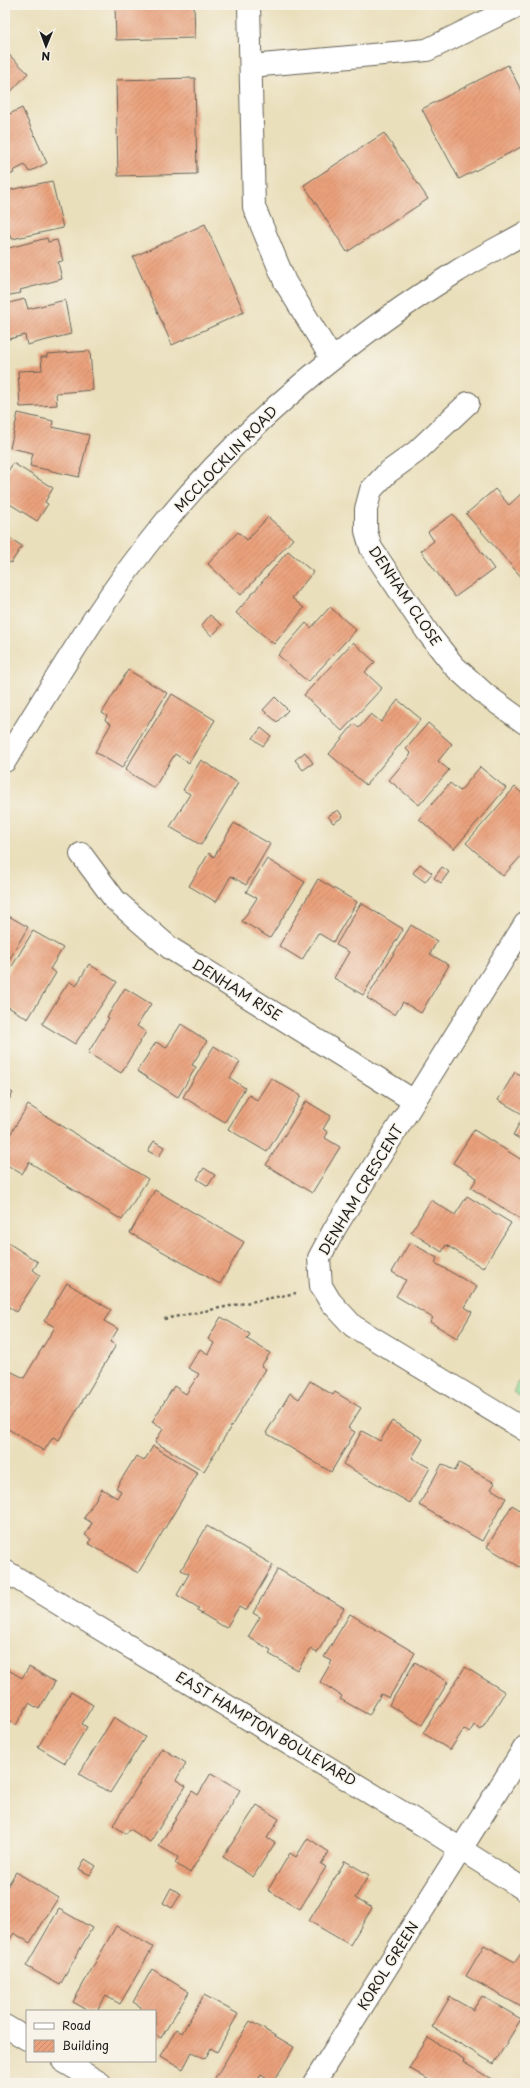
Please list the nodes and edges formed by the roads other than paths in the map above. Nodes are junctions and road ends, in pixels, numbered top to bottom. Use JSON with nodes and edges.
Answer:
{"nodes":[{"id":1,"x":249,"y":5,"type":"edge"},
{"id":2,"x":519,"y":5,"type":"edge"},
{"id":3,"x":251,"y":66,"type":"junction"},
{"id":4,"x":525,"y":233,"type":"edge"},
{"id":5,"x":332,"y":359,"type":"junction"},
{"id":6,"x":468,"y":402,"type":"dead end"},
{"id":7,"x":525,"y":723,"type":"edge"},
{"id":8,"x":5,"y":762,"type":"edge"},
{"id":9,"x":81,"y":854,"type":"dead end"},
{"id":10,"x":525,"y":924,"type":"edge"},
{"id":11,"x":414,"y":1101,"type":"junction"},
{"id":12,"x":525,"y":1430,"type":"edge"},
{"id":13,"x":5,"y":1571,"type":"edge"},
{"id":14,"x":525,"y":1747,"type":"edge"},
{"id":15,"x":461,"y":1850,"type":"junction"},
{"id":16,"x":525,"y":1890,"type":"edge"},
{"id":17,"x":5,"y":2026,"type":"edge"},
{"id":18,"x":26,"y":2038,"type":"edge"},
{"id":19,"x":65,"y":2062,"type":"edge"},
{"id":20,"x":100,"y":2083,"type":"edge"},
{"id":21,"x":314,"y":2083,"type":"edge"}],
"edges":[{"from":1,"to":3,"type":"street"},
{"from":2,"to":3,"type":"street"},
{"from":3,"to":5,"type":"street"},
{"from":4,"to":5,"type":"street","name":"MCCLOCKLIN ROAD"},
{"from":5,"to":8,"type":"street","name":"MCCLOCKLIN ROAD"},
{"from":6,"to":7,"type":"street","name":"DENHAM CLOSE"},
{"from":9,"to":11,"type":"street","name":"DENHAM RISE"},
{"from":10,"to":11,"type":"street","name":"DENHAM CRESCENT"},
{"from":11,"to":12,"type":"street","name":"DENHAM CRESCENT"},
{"from":13,"to":15,"type":"street","name":"EAST HAMPTON BOULEVARD"},
{"from":14,"to":15,"type":"street"},
{"from":15,"to":16,"type":"street","name":"EAST HAMPTON BOULEVARD"},
{"from":15,"to":21,"type":"street","name":"KOROL GREEN"},
{"from":17,"to":18,"type":"street"},
{"from":19,"to":20,"type":"street"}]}
